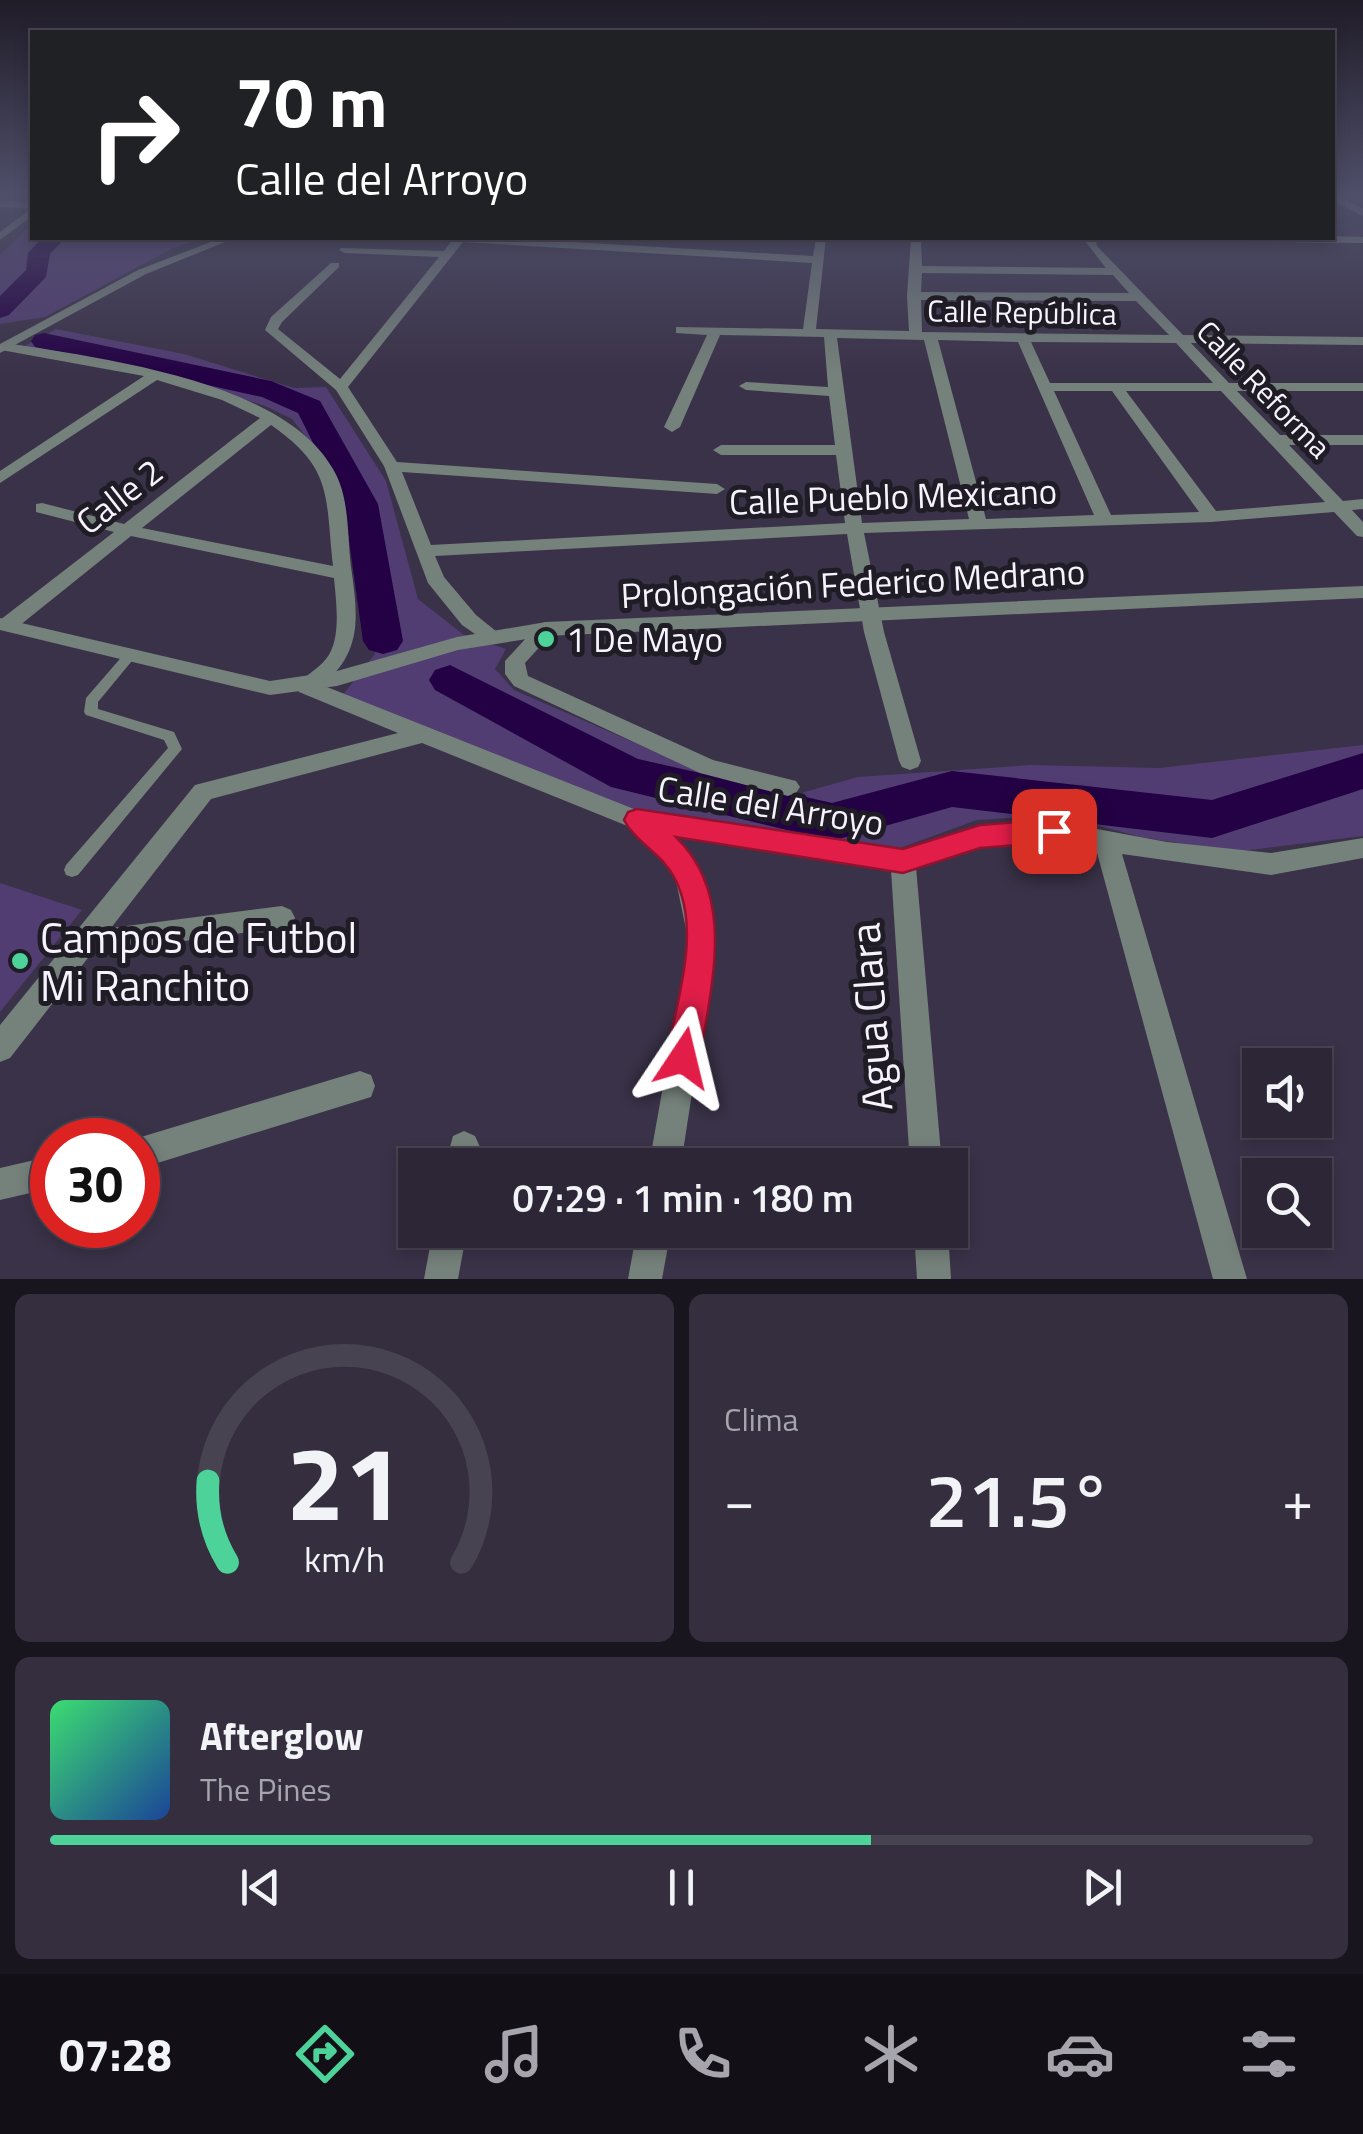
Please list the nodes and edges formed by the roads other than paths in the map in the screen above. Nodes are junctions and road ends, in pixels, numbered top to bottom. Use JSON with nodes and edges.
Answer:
{"nodes":[{"id":1,"x":175,"y":256,"type":"edge"},
{"id":2,"x":445,"y":256,"type":"edge"},
{"id":3,"x":741,"y":256,"type":"edge"},
{"id":4,"x":818,"y":256,"type":"edge"},
{"id":5,"x":917,"y":256,"type":"edge"},
{"id":6,"x":1100,"y":256,"type":"edge"},
{"id":7,"x":817,"y":260,"type":"junction"},
{"id":8,"x":335,"y":265,"type":"dead end"},
{"id":9,"x":918,"y":269,"type":"junction"},
{"id":10,"x":1116,"y":272,"type":"junction"},
{"id":11,"x":913,"y":296,"type":"junction"},
{"id":12,"x":1140,"y":297,"type":"junction"},
{"id":13,"x":681,"y":330,"type":"dead end"},
{"id":14,"x":716,"y":330,"type":"junction"},
{"id":15,"x":809,"y":332,"type":"junction"},
{"id":16,"x":830,"y":333,"type":"junction"},
{"id":17,"x":923,"y":335,"type":"junction"},
{"id":18,"x":1023,"y":338,"type":"junction"},
{"id":19,"x":1177,"y":339,"type":"junction"},
{"id":20,"x":1363,"y":341,"type":"edge"},
{"id":21,"x":3,"y":348,"type":"edge"},
{"id":22,"x":154,"y":376,"type":"junction"},
{"id":23,"x":746,"y":386,"type":"dead end"},
{"id":24,"x":341,"y":387,"type":"junction"},
{"id":25,"x":1045,"y":387,"type":"junction"},
{"id":26,"x":1116,"y":387,"type":"junction"},
{"id":27,"x":1226,"y":387,"type":"junction"},
{"id":28,"x":1363,"y":387,"type":"edge"},
{"id":29,"x":836,"y":392,"type":"junction"},
{"id":30,"x":271,"y":417,"type":"junction"},
{"id":31,"x":672,"y":428,"type":"dead end"},
{"id":32,"x":1276,"y":440,"type":"junction"},
{"id":33,"x":1363,"y":440,"type":"edge"},
{"id":34,"x":722,"y":450,"type":"dead end"},
{"id":35,"x":841,"y":450,"type":"junction"},
{"id":36,"x":392,"y":466,"type":"junction"},
{"id":37,"x":0,"y":478,"type":"edge"},
{"id":38,"x":717,"y":488,"type":"dead end"},
{"id":39,"x":1337,"y":504,"type":"junction"},
{"id":40,"x":1363,"y":504,"type":"edge"},
{"id":41,"x":42,"y":508,"type":"dead end"},
{"id":42,"x":1211,"y":516,"type":"junction"},
{"id":43,"x":1104,"y":520,"type":"junction"},
{"id":44,"x":979,"y":526,"type":"junction"},
{"id":45,"x":854,"y":528,"type":"junction"},
{"id":46,"x":127,"y":530,"type":"junction"},
{"id":47,"x":1363,"y":532,"type":"edge"},
{"id":48,"x":425,"y":551,"type":"junction"},
{"id":49,"x":343,"y":574,"type":"junction"},
{"id":50,"x":1363,"y":592,"type":"edge"},
{"id":51,"x":871,"y":616,"type":"junction"},
{"id":52,"x":3,"y":624,"type":"edge"},
{"id":53,"x":546,"y":629,"type":"junction"},
{"id":54,"x":492,"y":636,"type":"junction"},
{"id":55,"x":130,"y":656,"type":"junction"},
{"id":56,"x":306,"y":687,"type":"junction"},
{"id":57,"x":421,"y":735,"type":"junction"},
{"id":58,"x":910,"y":761,"type":"dead end"},
{"id":59,"x":788,"y":787,"type":"dead end"},
{"id":60,"x":637,"y":820,"type":"junction"},
{"id":61,"x":1106,"y":842,"type":"junction"},
{"id":62,"x":1363,"y":848,"type":"edge"},
{"id":63,"x":903,"y":861,"type":"junction"},
{"id":64,"x":72,"y":870,"type":"dead end"},
{"id":65,"x":282,"y":918,"type":"dead end"},
{"id":66,"x":84,"y":943,"type":"junction"},
{"id":67,"x":0,"y":1048,"type":"edge"},
{"id":68,"x":360,"y":1086,"type":"dead end"},
{"id":69,"x":160,"y":1146,"type":"edge"},
{"id":70,"x":668,"y":1148,"type":"edge"},
{"id":71,"x":925,"y":1148,"type":"edge"},
{"id":72,"x":30,"y":1177,"type":"edge"},
{"id":73,"x":0,"y":1184,"type":"edge"},
{"id":74,"x":447,"y":1248,"type":"edge"},
{"id":75,"x":651,"y":1248,"type":"edge"},
{"id":76,"x":932,"y":1248,"type":"edge"},
{"id":77,"x":441,"y":1279,"type":"edge"},
{"id":78,"x":645,"y":1279,"type":"edge"},
{"id":79,"x":934,"y":1279,"type":"edge"},
{"id":80,"x":1230,"y":1279,"type":"edge"}],
"edges":[{"from":1,"to":21,"type":"street"},
{"from":2,"to":24,"type":"street"},
{"from":3,"to":7,"type":"street"},
{"from":4,"to":7,"type":"street"},
{"from":5,"to":9,"type":"street"},
{"from":6,"to":10,"type":"street","name":"Calle Reforma"},
{"from":7,"to":15,"type":"street"},
{"from":8,"to":24,"type":"street"},
{"from":9,"to":10,"type":"street"},
{"from":9,"to":11,"type":"street"},
{"from":10,"to":12,"type":"street","name":"Calle Reforma"},
{"from":11,"to":12,"type":"street"},
{"from":11,"to":17,"type":"street"},
{"from":12,"to":19,"type":"street","name":"Calle Reforma"},
{"from":13,"to":14,"type":"street","name":"Calle República"},
{"from":14,"to":15,"type":"street","name":"Calle República"},
{"from":14,"to":31,"type":"street"},
{"from":15,"to":16,"type":"street","name":"Calle República"},
{"from":16,"to":17,"type":"street","name":"Calle República"},
{"from":16,"to":29,"type":"street"},
{"from":17,"to":18,"type":"street","name":"Calle República"},
{"from":17,"to":44,"type":"street"},
{"from":18,"to":19,"type":"street","name":"Calle República"},
{"from":18,"to":25,"type":"street"},
{"from":19,"to":20,"type":"street","name":"Calle República"},
{"from":19,"to":27,"type":"street","name":"Calle Reforma"},
{"from":21,"to":22,"type":"street"},
{"from":22,"to":30,"type":"street"},
{"from":22,"to":37,"type":"street"},
{"from":23,"to":29,"type":"street"},
{"from":24,"to":36,"type":"street"},
{"from":25,"to":26,"type":"street"},
{"from":25,"to":43,"type":"street"},
{"from":26,"to":27,"type":"street"},
{"from":26,"to":42,"type":"street"},
{"from":27,"to":28,"type":"street"},
{"from":27,"to":32,"type":"street","name":"Calle Reforma"},
{"from":29,"to":35,"type":"street"},
{"from":30,"to":46,"type":"street","name":"Calle 2"},
{"from":30,"to":49,"type":"street"},
{"from":32,"to":33,"type":"street"},
{"from":32,"to":39,"type":"street","name":"Calle Reforma"},
{"from":34,"to":35,"type":"street"},
{"from":35,"to":45,"type":"street"},
{"from":36,"to":38,"type":"street"},
{"from":36,"to":48,"type":"street"},
{"from":39,"to":40,"type":"street","name":"Calle Pueblo Mexicano"},
{"from":39,"to":42,"type":"street","name":"Calle Pueblo Mexicano"},
{"from":39,"to":47,"type":"street","name":"Calle Reforma"},
{"from":41,"to":46,"type":"street"},
{"from":42,"to":43,"type":"street","name":"Calle Pueblo Mexicano"},
{"from":43,"to":44,"type":"street","name":"Calle Pueblo Mexicano"},
{"from":44,"to":45,"type":"street","name":"Calle Pueblo Mexicano"},
{"from":45,"to":48,"type":"street","name":"Calle Pueblo Mexicano"},
{"from":45,"to":51,"type":"street"},
{"from":46,"to":49,"type":"street"},
{"from":46,"to":52,"type":"street","name":"Calle 2"},
{"from":48,"to":54,"type":"street"},
{"from":49,"to":56,"type":"street"},
{"from":50,"to":51,"type":"street","name":"Prolongación Federico Medrano"},
{"from":51,"to":53,"type":"street","name":"Prolongación Federico Medrano"},
{"from":51,"to":58,"type":"street"},
{"from":52,"to":55,"type":"street","name":"Prolongación Federico Medrano"},
{"from":53,"to":54,"type":"street","name":"Prolongación Federico Medrano"},
{"from":53,"to":59,"type":"street"},
{"from":54,"to":56,"type":"street","name":"Prolongación Federico Medrano"},
{"from":55,"to":56,"type":"street","name":"Prolongación Federico Medrano"},
{"from":55,"to":64,"type":"lane"},
{"from":56,"to":57,"type":"street","name":"Calle del Arroyo"},
{"from":57,"to":60,"type":"street","name":"Calle del Arroyo"},
{"from":57,"to":66,"type":"street"},
{"from":60,"to":63,"type":"street","name":"Calle del Arroyo"},
{"from":60,"to":70,"type":"street"},
{"from":61,"to":62,"type":"street","name":"Calle del Arroyo"},
{"from":61,"to":63,"type":"street","name":"Calle del Arroyo"},
{"from":61,"to":80,"type":"street"},
{"from":63,"to":71,"type":"street","name":"Agua Clara"},
{"from":65,"to":66,"type":"street"},
{"from":66,"to":67,"type":"street"},
{"from":68,"to":69,"type":"street"},
{"from":72,"to":73,"type":"street"},
{"from":74,"to":77,"type":"street"},
{"from":75,"to":78,"type":"street"},
{"from":76,"to":79,"type":"street"}]}
